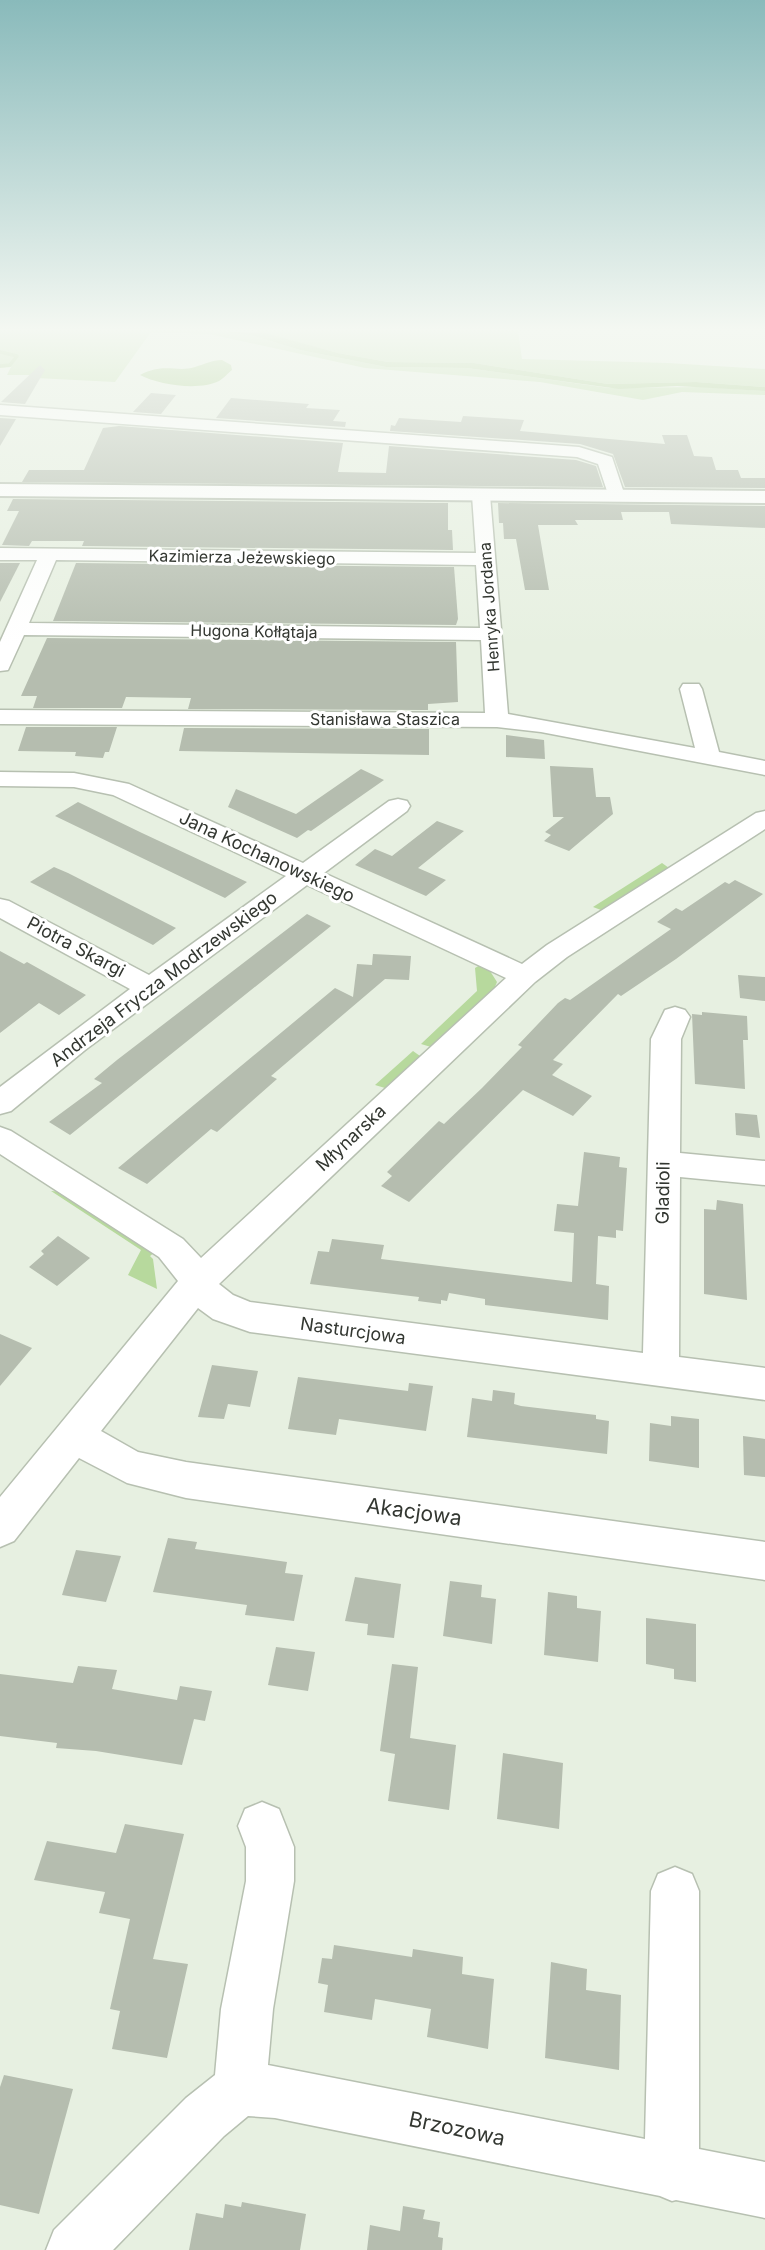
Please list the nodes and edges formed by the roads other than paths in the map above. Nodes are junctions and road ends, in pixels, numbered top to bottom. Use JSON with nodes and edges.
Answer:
{"nodes":[{"id":1,"x":358,"y":436,"type":"edge"},
{"id":2,"x":0,"y":490,"type":"edge"},
{"id":3,"x":481,"y":495,"type":"junction"},
{"id":4,"x":617,"y":496,"type":"junction"},
{"id":5,"x":765,"y":497,"type":"edge"},
{"id":6,"x":0,"y":554,"type":"edge"},
{"id":7,"x":49,"y":555,"type":"junction"},
{"id":8,"x":484,"y":559,"type":"junction"},
{"id":9,"x":16,"y":629,"type":"junction"},
{"id":10,"x":491,"y":634,"type":"junction"},
{"id":11,"x":0,"y":665,"type":"edge"},
{"id":12,"x":691,"y":689,"type":"dead end"},
{"id":13,"x":0,"y":717,"type":"edge"},
{"id":14,"x":498,"y":719,"type":"junction"},
{"id":15,"x":709,"y":757,"type":"junction"},
{"id":16,"x":765,"y":768,"type":"edge"},
{"id":17,"x":0,"y":779,"type":"edge"},
{"id":18,"x":398,"y":806,"type":"dead end"},
{"id":19,"x":758,"y":828,"type":"edge"},
{"id":20,"x":304,"y":874,"type":"junction"},
{"id":21,"x":0,"y":907,"type":"edge"},
{"id":22,"x":525,"y":976,"type":"junction"},
{"id":23,"x":151,"y":988,"type":"junction"},
{"id":24,"x":675,"y":1017,"type":"dead end"},
{"id":25,"x":0,"y":1103,"type":"edge"},
{"id":26,"x":0,"y":1139,"type":"edge"},
{"id":27,"x":664,"y":1163,"type":"junction"},
{"id":28,"x":765,"y":1173,"type":"edge"},
{"id":29,"x":198,"y":1282,"type":"junction"},
{"id":30,"x":661,"y":1371,"type":"junction"},
{"id":31,"x":765,"y":1384,"type":"edge"},
{"id":32,"x":74,"y":1433,"type":"junction"},
{"id":33,"x":0,"y":1528,"type":"edge"},
{"id":34,"x":765,"y":1560,"type":"edge"},
{"id":35,"x":262,"y":1826,"type":"dead end"},
{"id":36,"x":675,"y":1891,"type":"dead end"},
{"id":37,"x":240,"y":2089,"type":"junction"},
{"id":38,"x":672,"y":2174,"type":"junction"},
{"id":39,"x":765,"y":2190,"type":"edge"},
{"id":40,"x":74,"y":2250,"type":"edge"}],
"edges":[{"from":1,"to":4,"type":"street"},
{"from":2,"to":3,"type":"street"},
{"from":3,"to":4,"type":"street"},
{"from":3,"to":8,"type":"street","name":"Henryka Jordana"},
{"from":4,"to":5,"type":"street"},
{"from":6,"to":7,"type":"street","name":"Kazimierza Jeżewskiego"},
{"from":7,"to":8,"type":"street","name":"Kazimierza Jeżewskiego"},
{"from":7,"to":9,"type":"street"},
{"from":8,"to":10,"type":"street","name":"Henryka Jordana"},
{"from":9,"to":10,"type":"street","name":"Hugona Kołłątaja"},
{"from":9,"to":11,"type":"street"},
{"from":10,"to":14,"type":"street","name":"Henryka Jordana"},
{"from":12,"to":15,"type":"street"},
{"from":13,"to":14,"type":"street","name":"Stanisława Staszica"},
{"from":14,"to":15,"type":"street","name":"Stanisława Staszica"},
{"from":15,"to":16,"type":"street","name":"Stanisława Staszica"},
{"from":17,"to":20,"type":"street","name":"Jana Kochanowskiego"},
{"from":18,"to":20,"type":"street","name":"Andrzeja Frycza Modrzewskiego"},
{"from":19,"to":22,"type":"street","name":"Młynarska"},
{"from":20,"to":22,"type":"street","name":"Jana Kochanowskiego"},
{"from":20,"to":23,"type":"street","name":"Andrzeja Frycza Modrzewskiego"},
{"from":21,"to":23,"type":"street","name":"Piotra Skargi"},
{"from":22,"to":29,"type":"street","name":"Młynarska"},
{"from":23,"to":25,"type":"street","name":"Andrzeja Frycza Modrzewskiego"},
{"from":24,"to":27,"type":"street","name":"Gladioli"},
{"from":26,"to":29,"type":"street","name":"Nasturcjowa"},
{"from":27,"to":28,"type":"street"},
{"from":27,"to":30,"type":"street","name":"Gladioli"},
{"from":29,"to":30,"type":"street","name":"Nasturcjowa"},
{"from":29,"to":32,"type":"street","name":"Młynarska"},
{"from":30,"to":31,"type":"street","name":"Nasturcjowa"},
{"from":32,"to":33,"type":"street","name":"Młynarska"},
{"from":32,"to":34,"type":"street","name":"Akacjowa"},
{"from":35,"to":37,"type":"street"},
{"from":36,"to":38,"type":"street"},
{"from":37,"to":38,"type":"street","name":"Brzozowa"},
{"from":37,"to":40,"type":"street"},
{"from":38,"to":39,"type":"street","name":"Brzozowa"}]}
